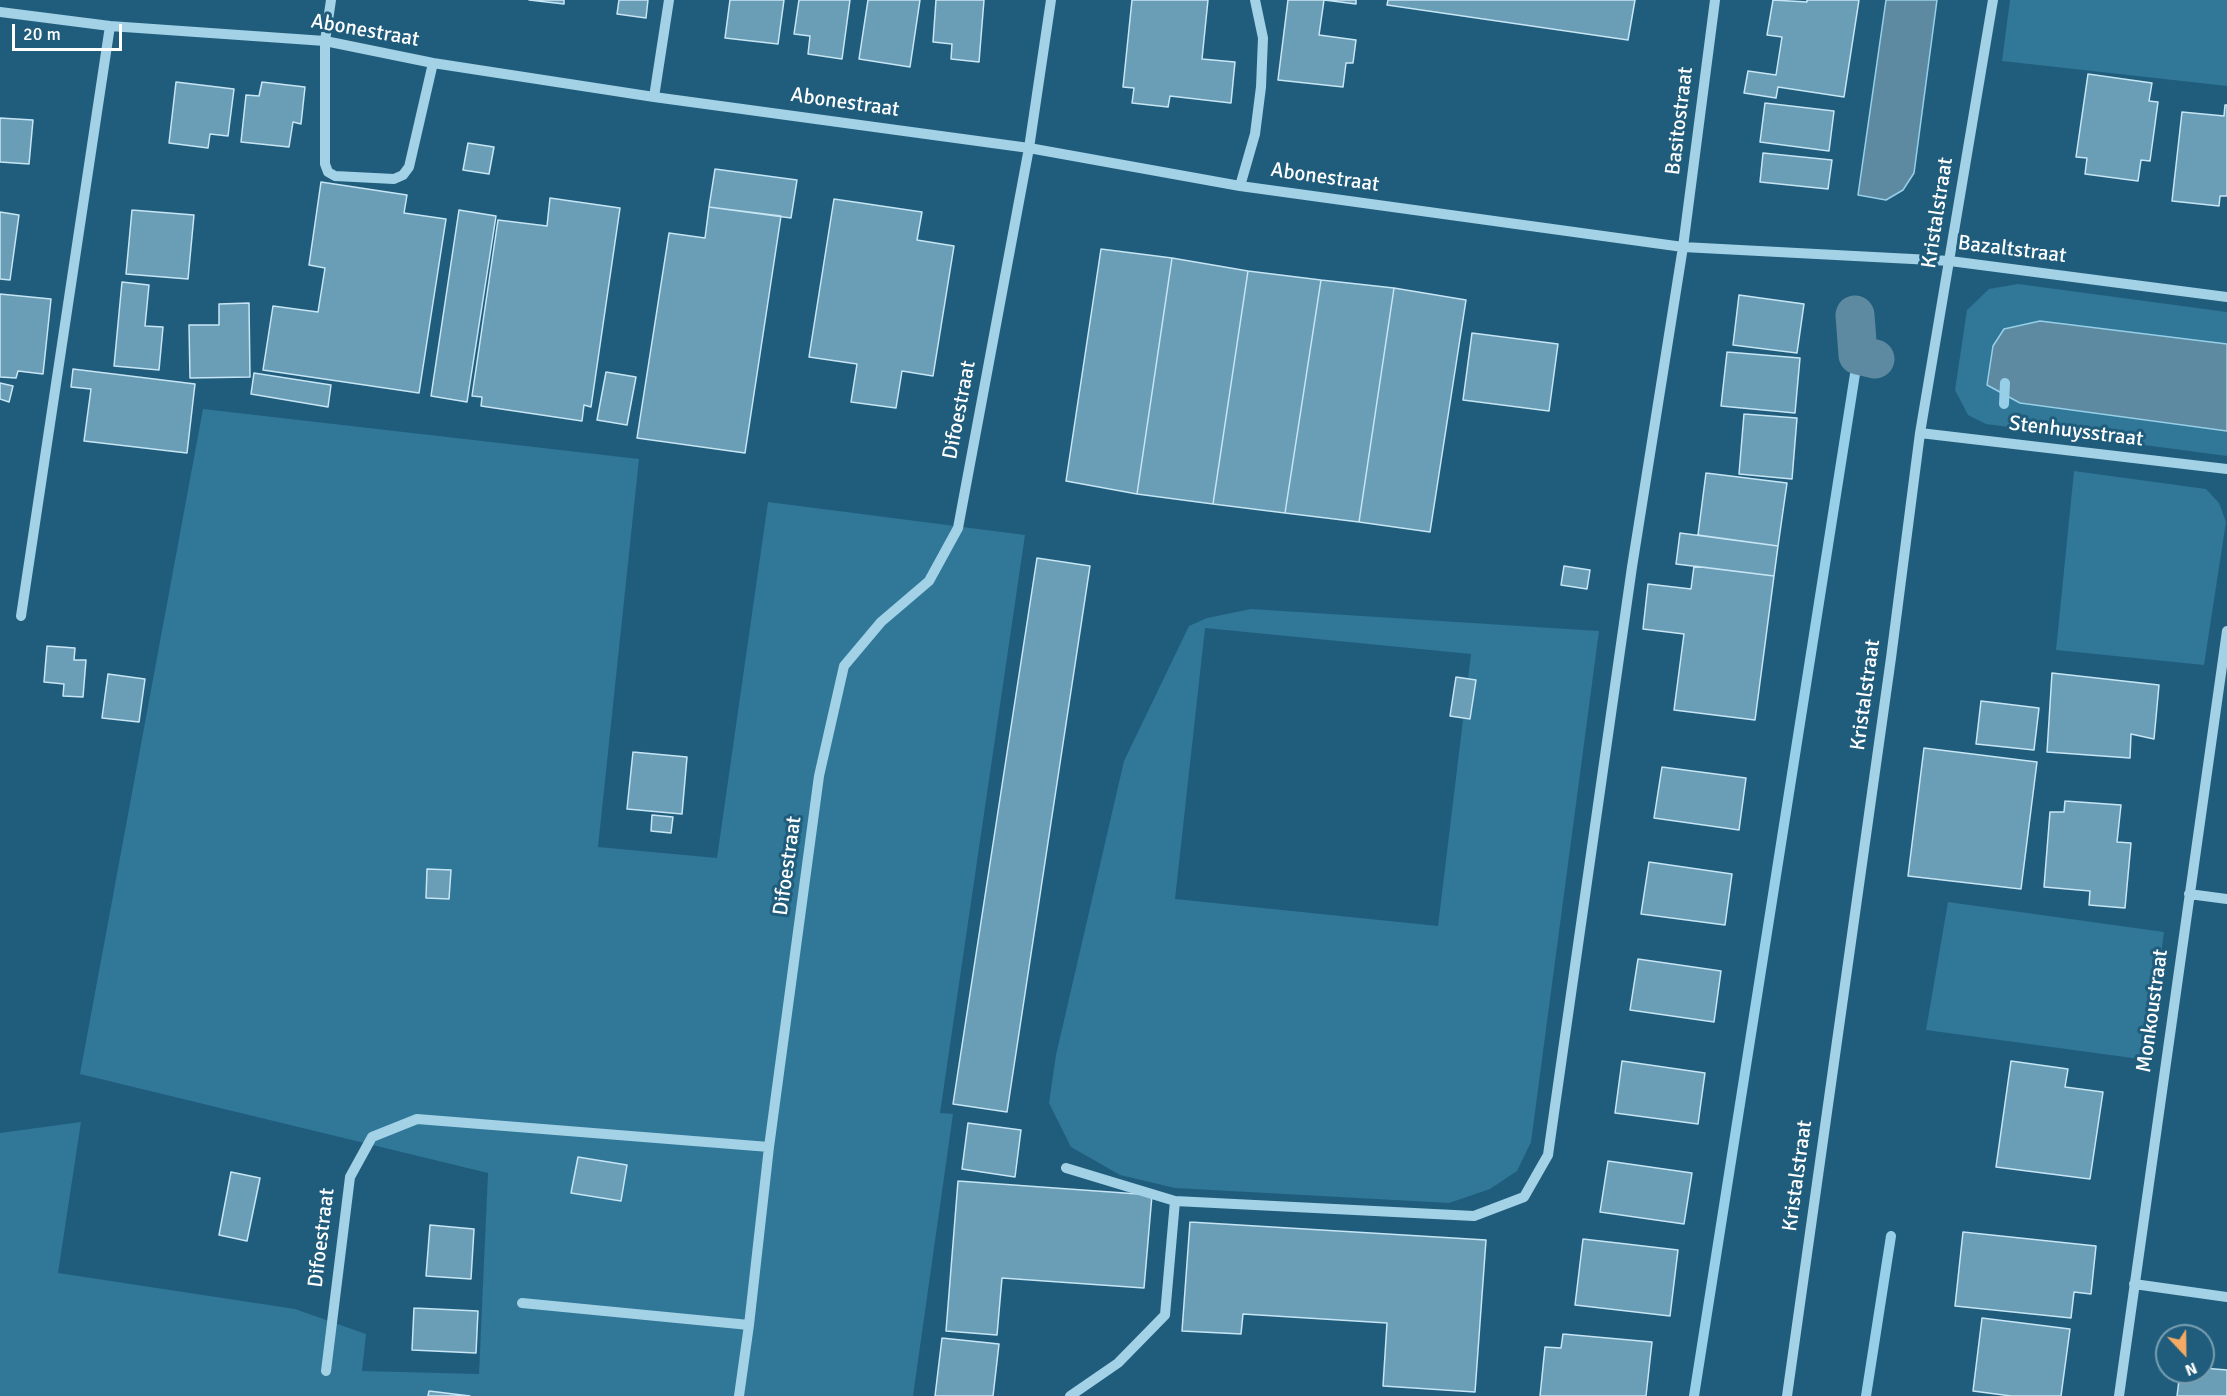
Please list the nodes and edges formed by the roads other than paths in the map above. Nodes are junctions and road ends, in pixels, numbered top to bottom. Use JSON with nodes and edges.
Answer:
{"nodes":[{"id":1,"x":331,"y":0,"type":"edge"},
{"id":2,"x":669,"y":0,"type":"edge"},
{"id":3,"x":1051,"y":0,"type":"edge"},
{"id":4,"x":1255,"y":0,"type":"edge"},
{"id":5,"x":1715,"y":0,"type":"edge"},
{"id":6,"x":1993,"y":0,"type":"edge"},
{"id":7,"x":0,"y":12,"type":"edge"},
{"id":8,"x":110,"y":26,"type":"junction"},
{"id":9,"x":325,"y":41,"type":"junction"},
{"id":10,"x":433,"y":63,"type":"junction"},
{"id":11,"x":654,"y":97,"type":"junction"},
{"id":12,"x":1029,"y":148,"type":"junction"},
{"id":13,"x":1240,"y":186,"type":"junction"},
{"id":14,"x":1683,"y":247,"type":"junction"},
{"id":15,"x":1950,"y":261,"type":"junction"},
{"id":16,"x":2227,"y":297,"type":"edge"},
{"id":17,"x":1920,"y":433,"type":"junction"},
{"id":18,"x":2227,"y":469,"type":"edge"},
{"id":19,"x":21,"y":616,"type":"dead end"},
{"id":20,"x":2227,"y":631,"type":"edge"},
{"id":21,"x":2189,"y":894,"type":"junction"},
{"id":22,"x":2227,"y":899,"type":"edge"},
{"id":23,"x":770,"y":1147,"type":"junction"},
{"id":24,"x":1066,"y":1168,"type":"dead end"},
{"id":25,"x":1175,"y":1201,"type":"junction"},
{"id":26,"x":2134,"y":1284,"type":"junction"},
{"id":27,"x":2227,"y":1297,"type":"edge"},
{"id":28,"x":522,"y":1302,"type":"dead end"},
{"id":29,"x":749,"y":1325,"type":"junction"},
{"id":30,"x":326,"y":1371,"type":"dead end"},
{"id":31,"x":739,"y":1396,"type":"edge"},
{"id":32,"x":1070,"y":1396,"type":"edge"},
{"id":33,"x":1787,"y":1396,"type":"edge"},
{"id":34,"x":2119,"y":1396,"type":"edge"}],
"edges":[{"from":1,"to":9,"type":"street"},
{"from":2,"to":11,"type":"street"},
{"from":3,"to":12,"type":"street","name":"Difoestraat"},
{"from":4,"to":13,"type":"street"},
{"from":5,"to":14,"type":"street","name":"Basitostraat"},
{"from":6,"to":15,"type":"street","name":"Kristalstraat"},
{"from":7,"to":8,"type":"street","name":"Abonestraat"},
{"from":8,"to":9,"type":"street","name":"Abonestraat"},
{"from":8,"to":19,"type":"street"},
{"from":9,"to":10,"type":"street","name":"Abonestraat"},
{"from":9,"to":10,"type":"street"},
{"from":10,"to":11,"type":"street","name":"Abonestraat"},
{"from":11,"to":12,"type":"street","name":"Abonestraat"},
{"from":12,"to":13,"type":"street","name":"Abonestraat"},
{"from":12,"to":23,"type":"street","name":"Difoestraat"},
{"from":13,"to":14,"type":"street","name":"Abonestraat"},
{"from":14,"to":15,"type":"street","name":"Bazaltstraat"},
{"from":14,"to":25,"type":"street","name":"Basitostraat"},
{"from":15,"to":16,"type":"street","name":"Bazaltstraat"},
{"from":15,"to":17,"type":"street","name":"Kristalstraat"},
{"from":17,"to":18,"type":"street","name":"Stenhuysstraat"},
{"from":17,"to":33,"type":"street","name":"Kristalstraat"},
{"from":20,"to":21,"type":"street","name":"Monkoustraat"},
{"from":21,"to":22,"type":"street"},
{"from":21,"to":26,"type":"street","name":"Monkoustraat"},
{"from":23,"to":29,"type":"street"},
{"from":23,"to":30,"type":"street","name":"Difoestraat"},
{"from":24,"to":25,"type":"street","name":"Basitostraat"},
{"from":25,"to":32,"type":"street"},
{"from":26,"to":27,"type":"street"},
{"from":26,"to":34,"type":"street","name":"Monkoustraat"},
{"from":28,"to":29,"type":"street"},
{"from":29,"to":31,"type":"street"}]}
